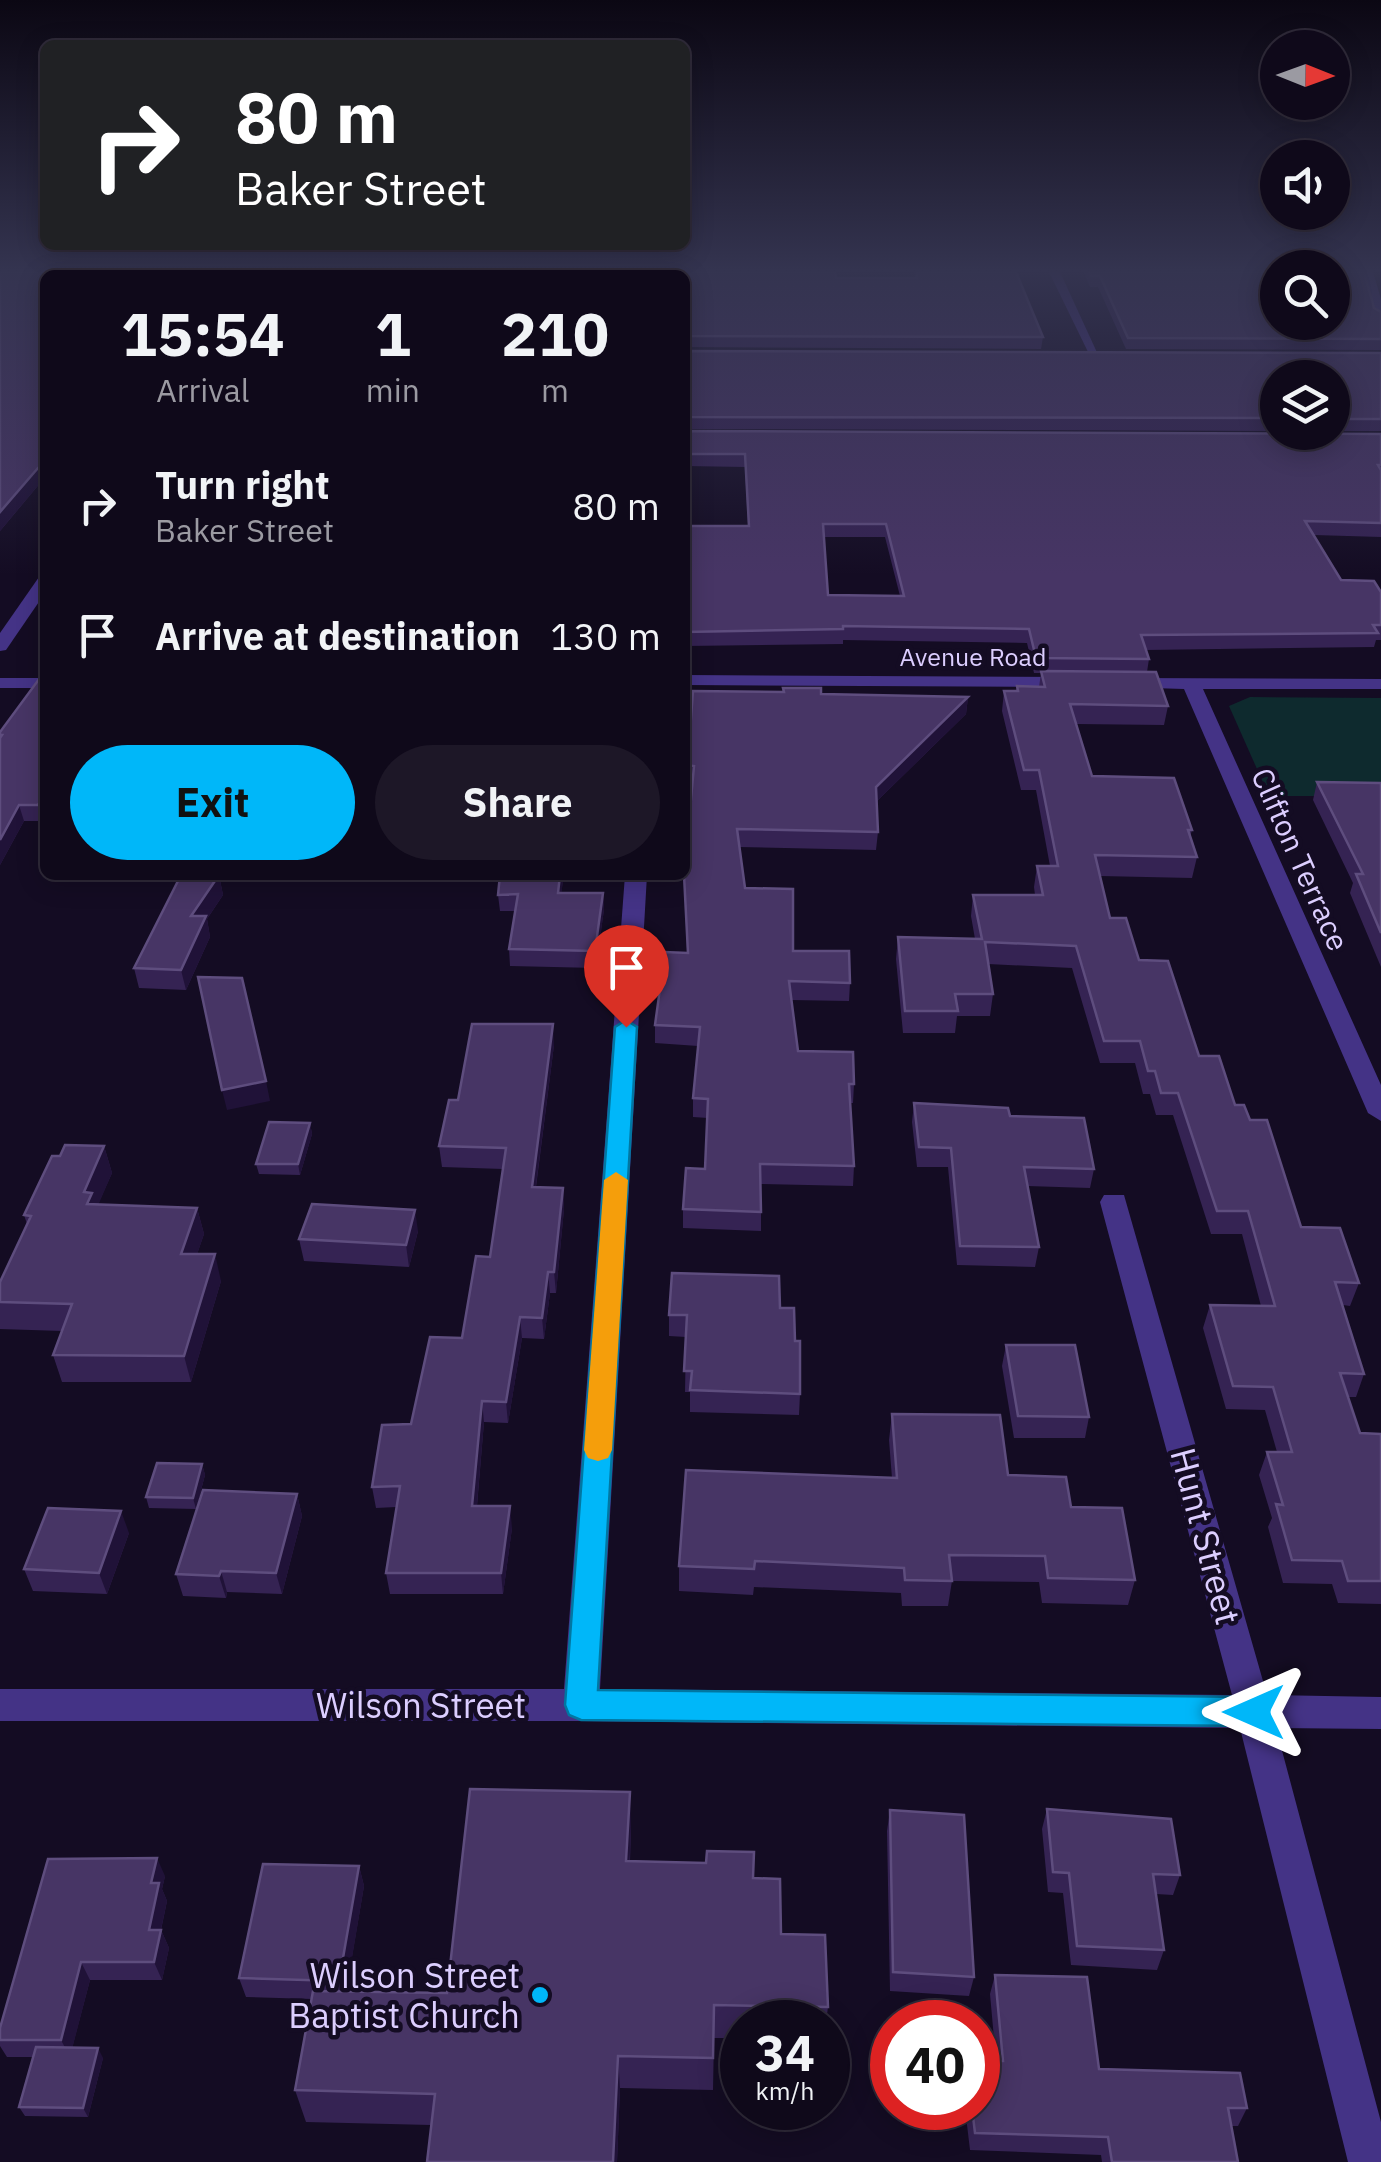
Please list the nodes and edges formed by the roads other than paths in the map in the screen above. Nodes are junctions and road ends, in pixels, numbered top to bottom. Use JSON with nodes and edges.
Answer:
{"nodes":[{"id":1,"x":40,"y":588,"type":"edge"},
{"id":2,"x":0,"y":646,"type":"edge"},
{"id":3,"x":690,"y":680,"type":"edge"},
{"id":4,"x":0,"y":682,"type":"edge"},
{"id":5,"x":40,"y":683,"type":"edge"},
{"id":6,"x":1190,"y":683,"type":"junction"},
{"id":7,"x":1381,"y":684,"type":"edge"},
{"id":8,"x":636,"y":880,"type":"edge"},
{"id":9,"x":1381,"y":1113,"type":"edge"},
{"id":10,"x":1114,"y":1202,"type":"dead end"},
{"id":11,"x":0,"y":1705,"type":"edge"},
{"id":12,"x":581,"y":1705,"type":"junction"},
{"id":13,"x":1254,"y":1712,"type":"junction"},
{"id":14,"x":1381,"y":1712,"type":"edge"},
{"id":15,"x":1370,"y":2162,"type":"edge"}],
"edges":[{"from":1,"to":2,"type":"street"},
{"from":3,"to":6,"type":"street","name":"Avenue Road"},
{"from":4,"to":5,"type":"street"},
{"from":6,"to":7,"type":"street","name":"Avenue Road"},
{"from":6,"to":9,"type":"street","name":"Clifton Terrace"},
{"from":8,"to":12,"type":"street"},
{"from":10,"to":13,"type":"street","name":"Hunt Street"},
{"from":11,"to":12,"type":"street","name":"Wilson Street"},
{"from":12,"to":13,"type":"street","name":"Wilson Street"},
{"from":13,"to":14,"type":"street","name":"Wilson Street"},
{"from":13,"to":15,"type":"street","name":"Hunt Street"}]}
